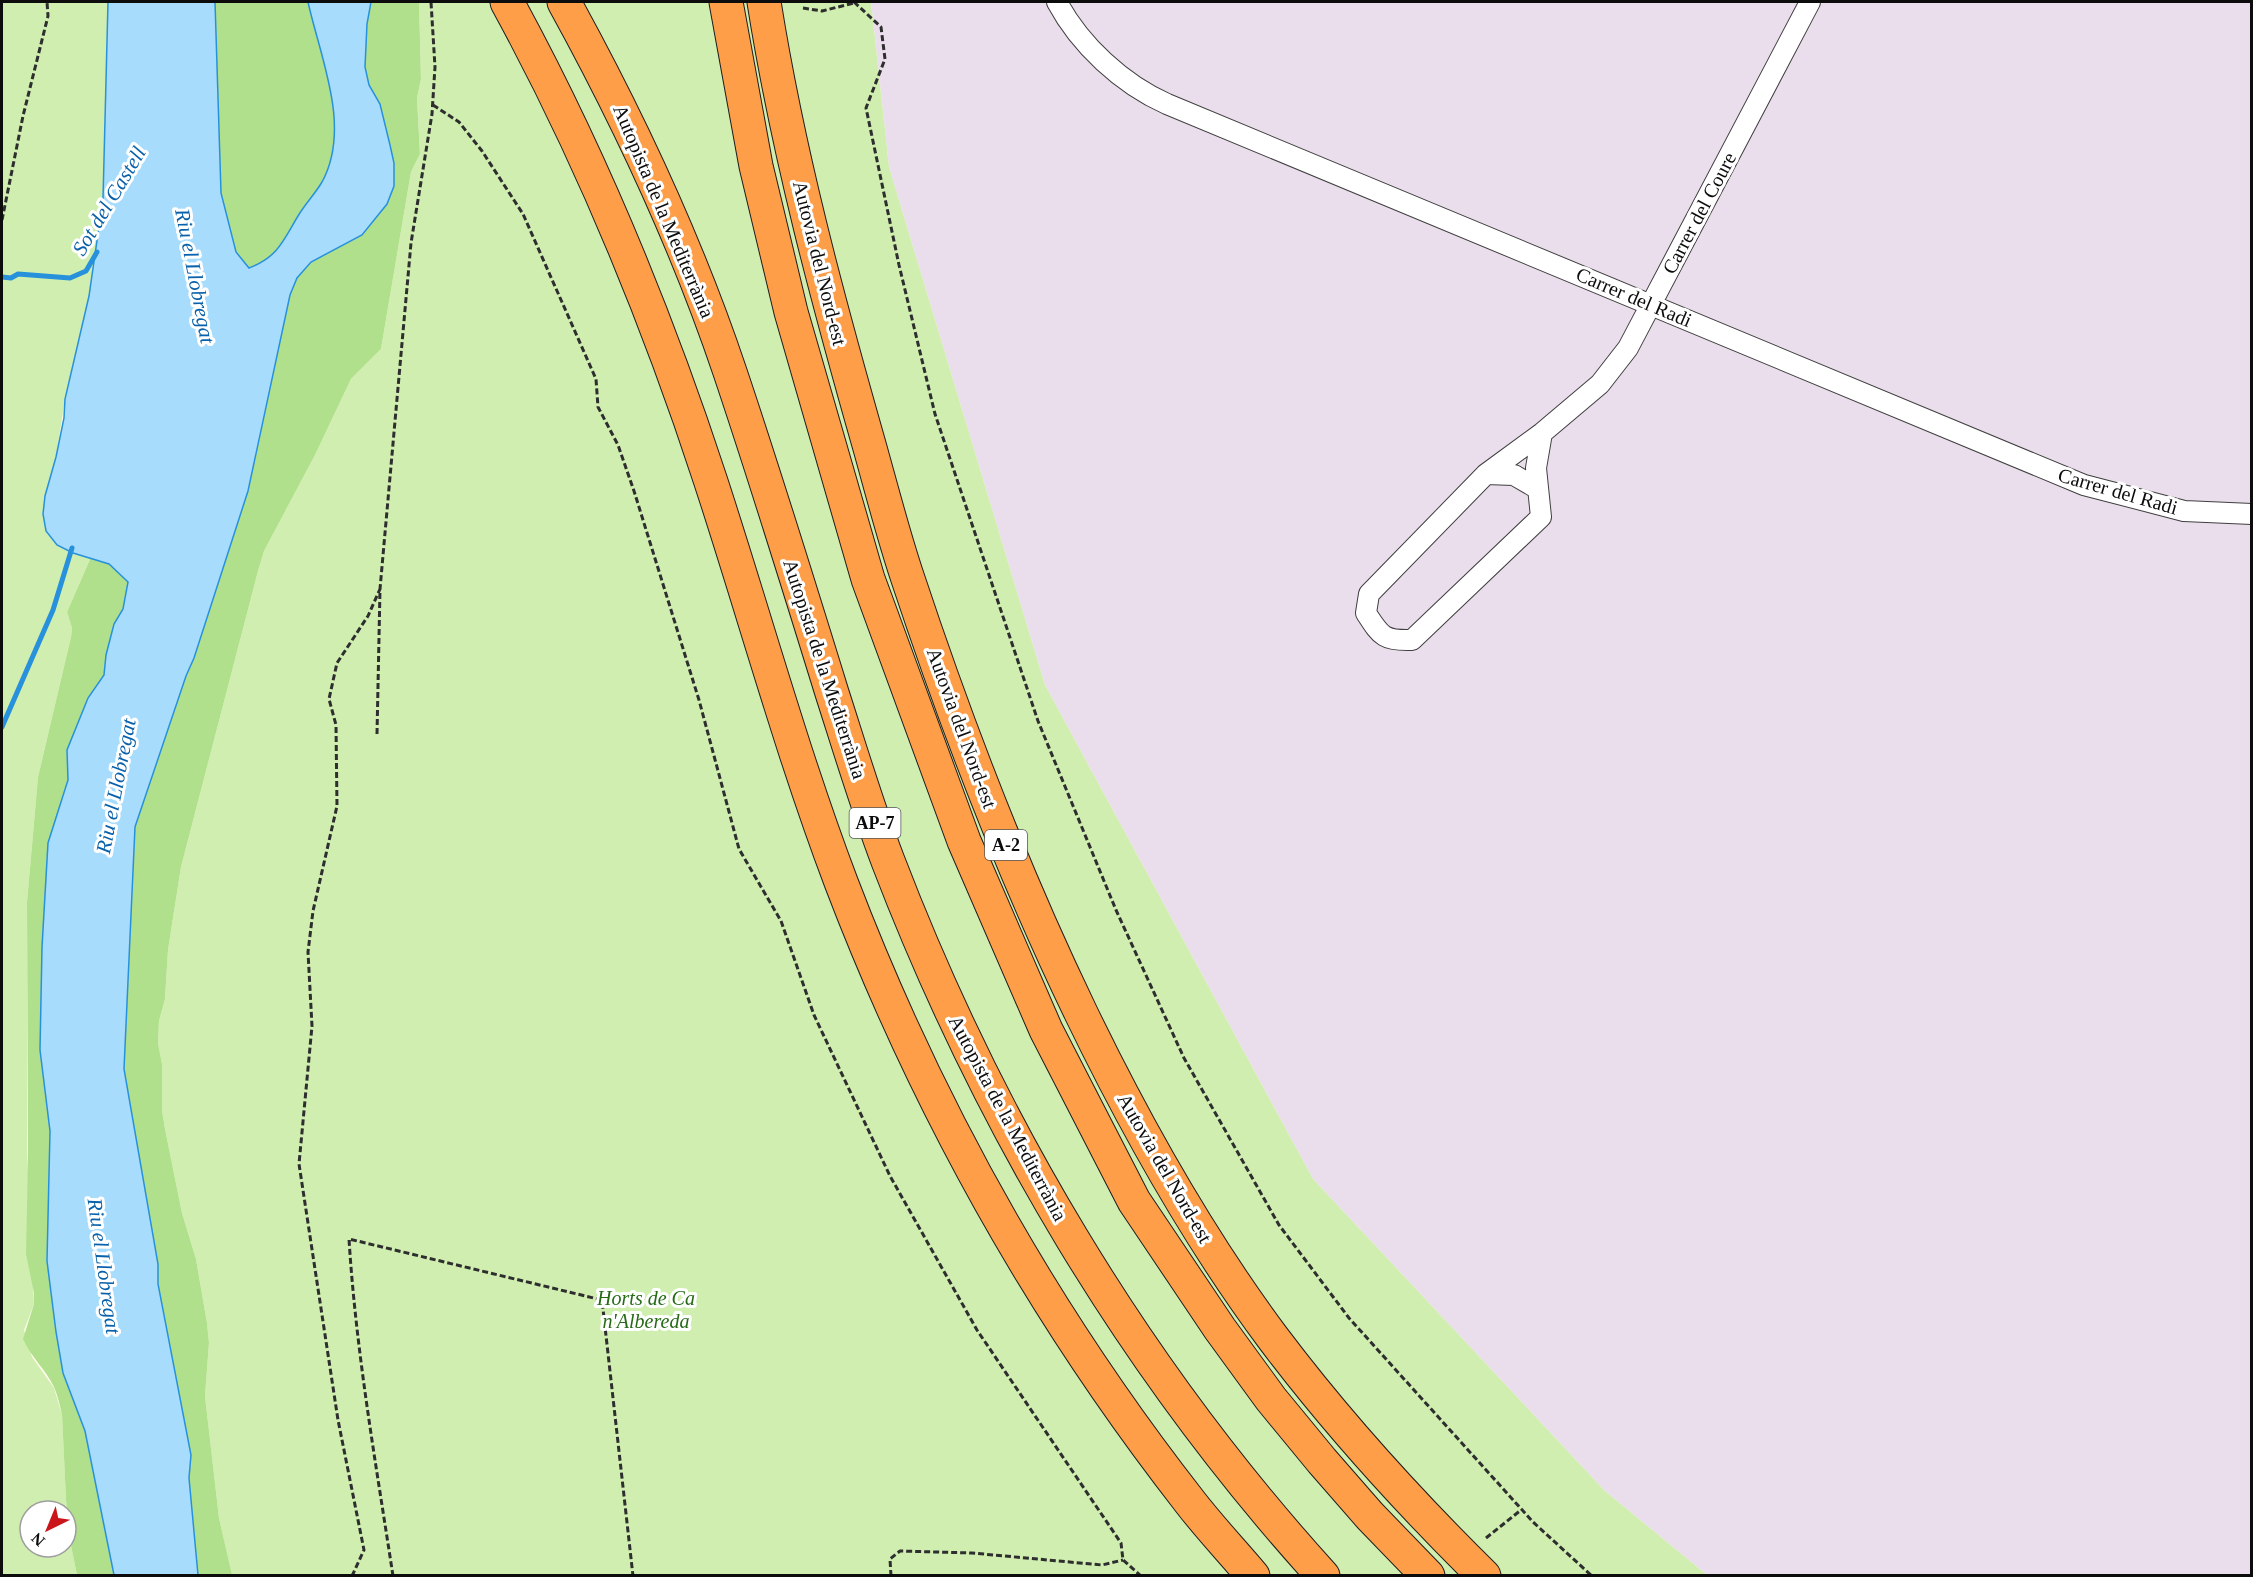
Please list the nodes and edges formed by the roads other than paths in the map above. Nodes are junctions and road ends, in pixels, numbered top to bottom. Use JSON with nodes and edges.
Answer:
{"nodes":[{"id":1,"x":507,"y":2,"type":"edge"},
{"id":2,"x":564,"y":2,"type":"edge"},
{"id":3,"x":726,"y":2,"type":"edge"},
{"id":4,"x":764,"y":2,"type":"edge"},
{"id":5,"x":1057,"y":2,"type":"edge"},
{"id":6,"x":1810,"y":2,"type":"edge"},
{"id":7,"x":1651,"y":304,"type":"junction"},
{"id":8,"x":1542,"y":433,"type":"junction"},
{"id":9,"x":1486,"y":474,"type":"junction"},
{"id":10,"x":1538,"y":489,"type":"junction"},
{"id":11,"x":2252,"y":514,"type":"edge"},
{"id":12,"x":1253,"y":1575,"type":"edge"},
{"id":13,"x":1323,"y":1575,"type":"edge"},
{"id":14,"x":1428,"y":1575,"type":"edge"},
{"id":15,"x":1484,"y":1575,"type":"edge"}],
"edges":[{"from":1,"to":12,"type":"highway","number":"AP-7"},
{"from":2,"to":13,"type":"highway","name":"Autopista de la Mediterrània","number":"AP-7"},
{"from":3,"to":14,"type":"highway","name":"Autovia del Nord-est","number":"A-2"},
{"from":4,"to":15,"type":"highway","name":"Autovia del Nord-est","number":"A-2"},
{"from":5,"to":7,"type":"street","name":"Carrer del Radi"},
{"from":6,"to":7,"type":"street","name":"Carrer del Coure"},
{"from":7,"to":8,"type":"street","name":"Carrer del Coure"},
{"from":7,"to":11,"type":"street","name":"Carrer del Radi"},
{"from":8,"to":9,"type":"street","name":"Carrer del Coure"},
{"from":8,"to":10,"type":"street","name":"Carrer del Coure"},
{"from":9,"to":10,"type":"street"},
{"from":9,"to":10,"type":"street","name":"Carrer del Coure"}]}
